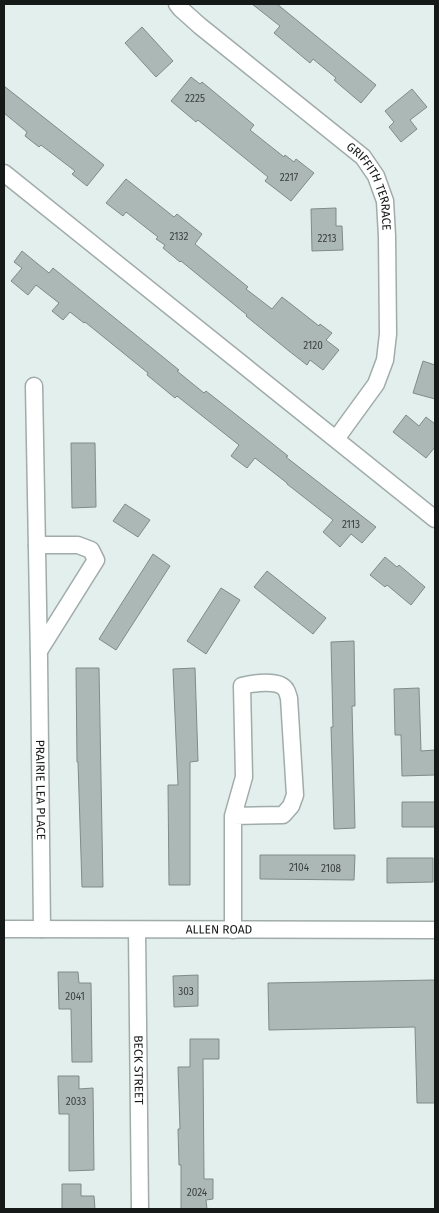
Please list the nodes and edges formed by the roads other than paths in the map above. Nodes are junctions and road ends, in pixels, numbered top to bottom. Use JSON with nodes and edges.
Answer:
{"nodes":[{"id":1,"x":177,"y":4,"type":"edge"},
{"id":2,"x":4,"y":173,"type":"edge"},
{"id":3,"x":34,"y":386,"type":"dead end"},
{"id":4,"x":336,"y":439,"type":"junction"},
{"id":5,"x":435,"y":518,"type":"edge"},
{"id":6,"x":37,"y":546,"type":"junction"},
{"id":7,"x":39,"y":651,"type":"junction"},
{"id":8,"x":233,"y":816,"type":"junction"},
{"id":9,"x":4,"y":929,"type":"edge"},
{"id":10,"x":42,"y":929,"type":"junction"},
{"id":11,"x":137,"y":930,"type":"junction"},
{"id":12,"x":234,"y":930,"type":"junction"},
{"id":13,"x":435,"y":930,"type":"edge"},
{"id":14,"x":140,"y":1209,"type":"edge"}],
"edges":[{"from":1,"to":4,"type":"street","name":"GRIFFITH TERRACE"},
{"from":2,"to":4,"type":"street"},
{"from":3,"to":6,"type":"street","name":"PRAIRIE LEA PLACE"},
{"from":4,"to":5,"type":"street"},
{"from":6,"to":7,"type":"street","name":"PRAIRIE LEA PLACE"},
{"from":6,"to":7,"type":"street"},
{"from":7,"to":10,"type":"street","name":"PRAIRIE LEA PLACE"},
{"from":8,"to":8,"type":"street"},
{"from":8,"to":12,"type":"street"},
{"from":9,"to":10,"type":"street","name":"ALLEN ROAD"},
{"from":10,"to":11,"type":"street","name":"ALLEN ROAD"},
{"from":11,"to":12,"type":"street","name":"ALLEN ROAD"},
{"from":11,"to":14,"type":"street","name":"BECK STREET"},
{"from":12,"to":13,"type":"street","name":"ALLEN ROAD"}]}
